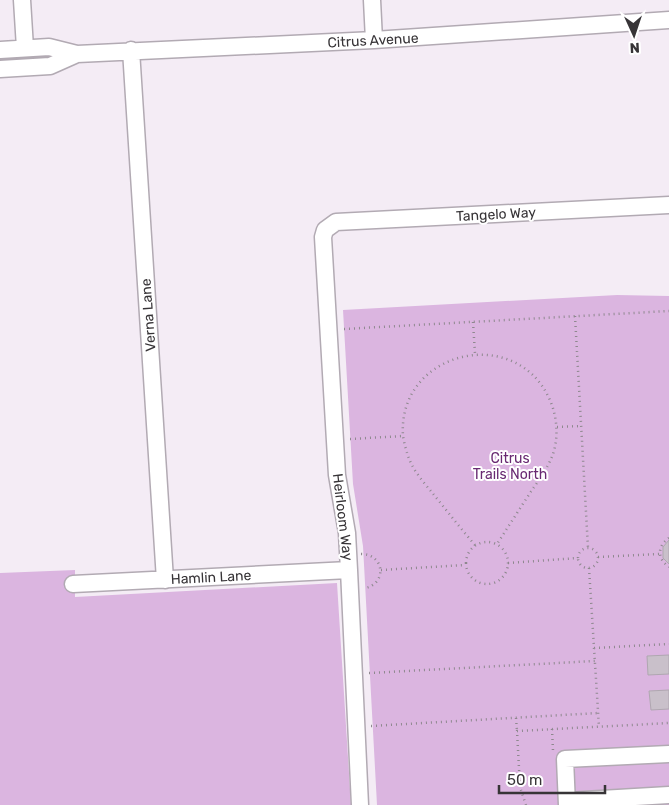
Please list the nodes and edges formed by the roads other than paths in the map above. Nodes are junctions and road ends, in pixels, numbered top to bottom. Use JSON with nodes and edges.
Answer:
{"nodes":[{"id":1,"x":22,"y":0,"type":"edge"},
{"id":2,"x":372,"y":0,"type":"edge"},
{"id":3,"x":669,"y":20,"type":"edge"},
{"id":4,"x":374,"y":40,"type":"junction"},
{"id":5,"x":25,"y":48,"type":"junction"},
{"id":6,"x":0,"y":50,"type":"edge"},
{"id":7,"x":131,"y":50,"type":"junction"},
{"id":8,"x":78,"y":54,"type":"junction"},
{"id":9,"x":0,"y":69,"type":"edge"},
{"id":10,"x":669,"y":205,"type":"edge"},
{"id":11,"x":325,"y":230,"type":"joint"},
{"id":12,"x":349,"y":570,"type":"junction"},
{"id":13,"x":165,"y":580,"type":"junction"},
{"id":14,"x":73,"y":584,"type":"dead end"},
{"id":15,"x":669,"y":754,"type":"edge"},
{"id":16,"x":669,"y":795,"type":"edge"},
{"id":17,"x":567,"y":803,"type":"edge"},
{"id":18,"x":360,"y":805,"type":"edge"}],
"edges":[{"from":1,"to":5,"type":"street"},
{"from":2,"to":4,"type":"street"},
{"from":3,"to":4,"type":"street","name":"Citrus Avenue"},
{"from":4,"to":7,"type":"street","name":"Citrus Avenue"},
{"from":5,"to":6,"type":"street","name":"Citrus Avenue"},
{"from":5,"to":8,"type":"street","name":"Citrus Avenue"},
{"from":7,"to":8,"type":"street","name":"Citrus Avenue"},
{"from":7,"to":13,"type":"street","name":"Verna Lane"},
{"from":8,"to":9,"type":"street","name":"Citrus Avenue"},
{"from":10,"to":11,"type":"street","name":"Tangelo Way"},
{"from":11,"to":12,"type":"street","name":"Heirloom Way"},
{"from":12,"to":13,"type":"street","name":"Hamlin Lane"},
{"from":12,"to":18,"type":"street","name":"Heirloom Way"},
{"from":13,"to":14,"type":"street","name":"Hamlin Lane"},
{"from":15,"to":17,"type":"street"},
{"from":16,"to":17,"type":"street"}]}
